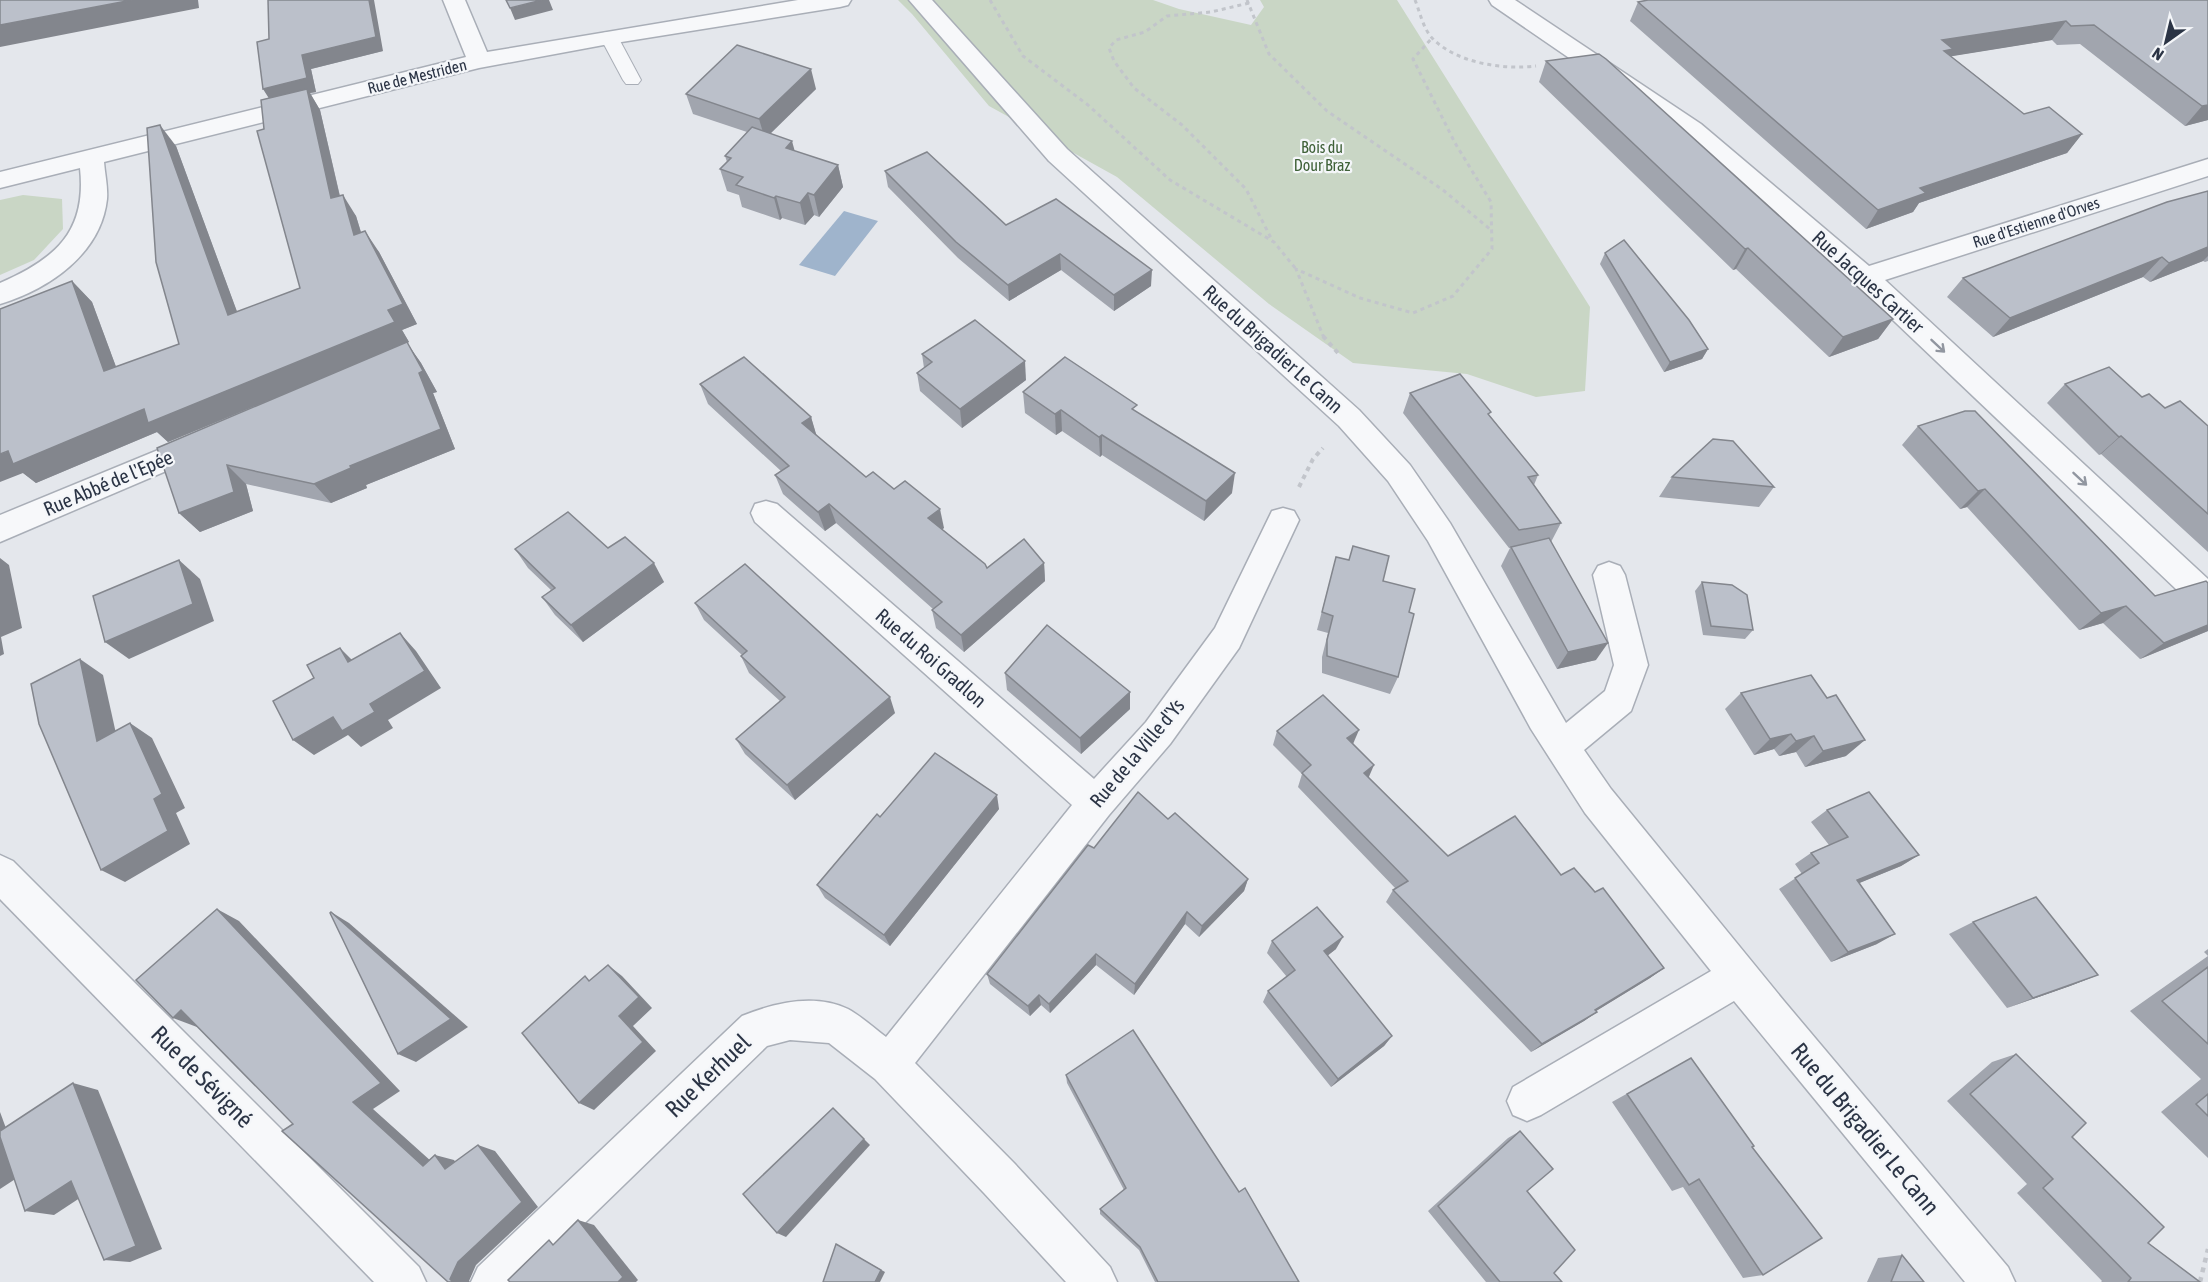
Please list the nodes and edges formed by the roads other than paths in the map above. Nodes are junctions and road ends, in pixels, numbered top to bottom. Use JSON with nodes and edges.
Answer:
{"nodes":[{"id":1,"x":454,"y":0,"type":"edge"},
{"id":2,"x":840,"y":0,"type":"edge"},
{"id":3,"x":920,"y":0,"type":"edge"},
{"id":4,"x":1500,"y":0,"type":"edge"},
{"id":5,"x":609,"y":37,"type":"junction"},
{"id":6,"x":479,"y":61,"type":"junction"},
{"id":7,"x":632,"y":80,"type":"dead end"},
{"id":8,"x":91,"y":157,"type":"junction"},
{"id":9,"x":2208,"y":167,"type":"edge"},
{"id":10,"x":0,"y":180,"type":"edge"},
{"id":11,"x":1865,"y":277,"type":"junction"},
{"id":12,"x":0,"y":294,"type":"edge"},
{"id":13,"x":230,"y":431,"type":"edge"},
{"id":14,"x":766,"y":513,"type":"dead end"},
{"id":15,"x":1283,"y":520,"type":"road end"},
{"id":16,"x":0,"y":530,"type":"edge"},
{"id":17,"x":1609,"y":575,"type":"dead end"},
{"id":18,"x":2208,"y":599,"type":"edge"},
{"id":19,"x":1562,"y":747,"type":"junction"},
{"id":20,"x":1096,"y":803,"type":"junction"},
{"id":21,"x":0,"y":873,"type":"edge"},
{"id":22,"x":1739,"y":976,"type":"junction"},
{"id":23,"x":889,"y":1065,"type":"junction"},
{"id":24,"x":1527,"y":1101,"type":"dead end"},
{"id":25,"x":404,"y":1282,"type":"edge"},
{"id":26,"x":493,"y":1282,"type":"edge"},
{"id":27,"x":1095,"y":1282,"type":"edge"},
{"id":28,"x":1993,"y":1282,"type":"edge"}],
"edges":[{"from":1,"to":6,"type":"street"},
{"from":2,"to":5,"type":"street","name":"Rue de Mestriden"},
{"from":3,"to":19,"type":"street","name":"Rue du Brigadier Le Cann"},
{"from":4,"to":11,"type":"street","name":"Rue Jacques Cartier"},
{"from":5,"to":6,"type":"street","name":"Rue de Mestriden"},
{"from":5,"to":7,"type":"lane"},
{"from":6,"to":8,"type":"street","name":"Rue de Mestriden"},
{"from":8,"to":10,"type":"street","name":"Rue de Mestriden"},
{"from":8,"to":12,"type":"street"},
{"from":9,"to":11,"type":"street","name":"Rue d'Estienne d'Orves"},
{"from":11,"to":18,"type":"street","name":"Rue Jacques Cartier","one_way":true},
{"from":13,"to":16,"type":"street","name":"Rue Abbé de l'Epée"},
{"from":14,"to":20,"type":"street","name":"Rue du Roi Gradlon"},
{"from":15,"to":20,"type":"street","name":"Rue de la Ville d'Ys"},
{"from":17,"to":19,"type":"street"},
{"from":19,"to":22,"type":"street","name":"Rue du Brigadier Le Cann"},
{"from":20,"to":23,"type":"street","name":"Rue de la Ville d'Ys"},
{"from":21,"to":25,"type":"street","name":"Rue de Sévigné"},
{"from":22,"to":24,"type":"street"},
{"from":22,"to":28,"type":"street","name":"Rue du Brigadier Le Cann"},
{"from":23,"to":26,"type":"street","name":"Rue Kerhuel"},
{"from":23,"to":27,"type":"street","name":"Rue Kerhuel"}]}
